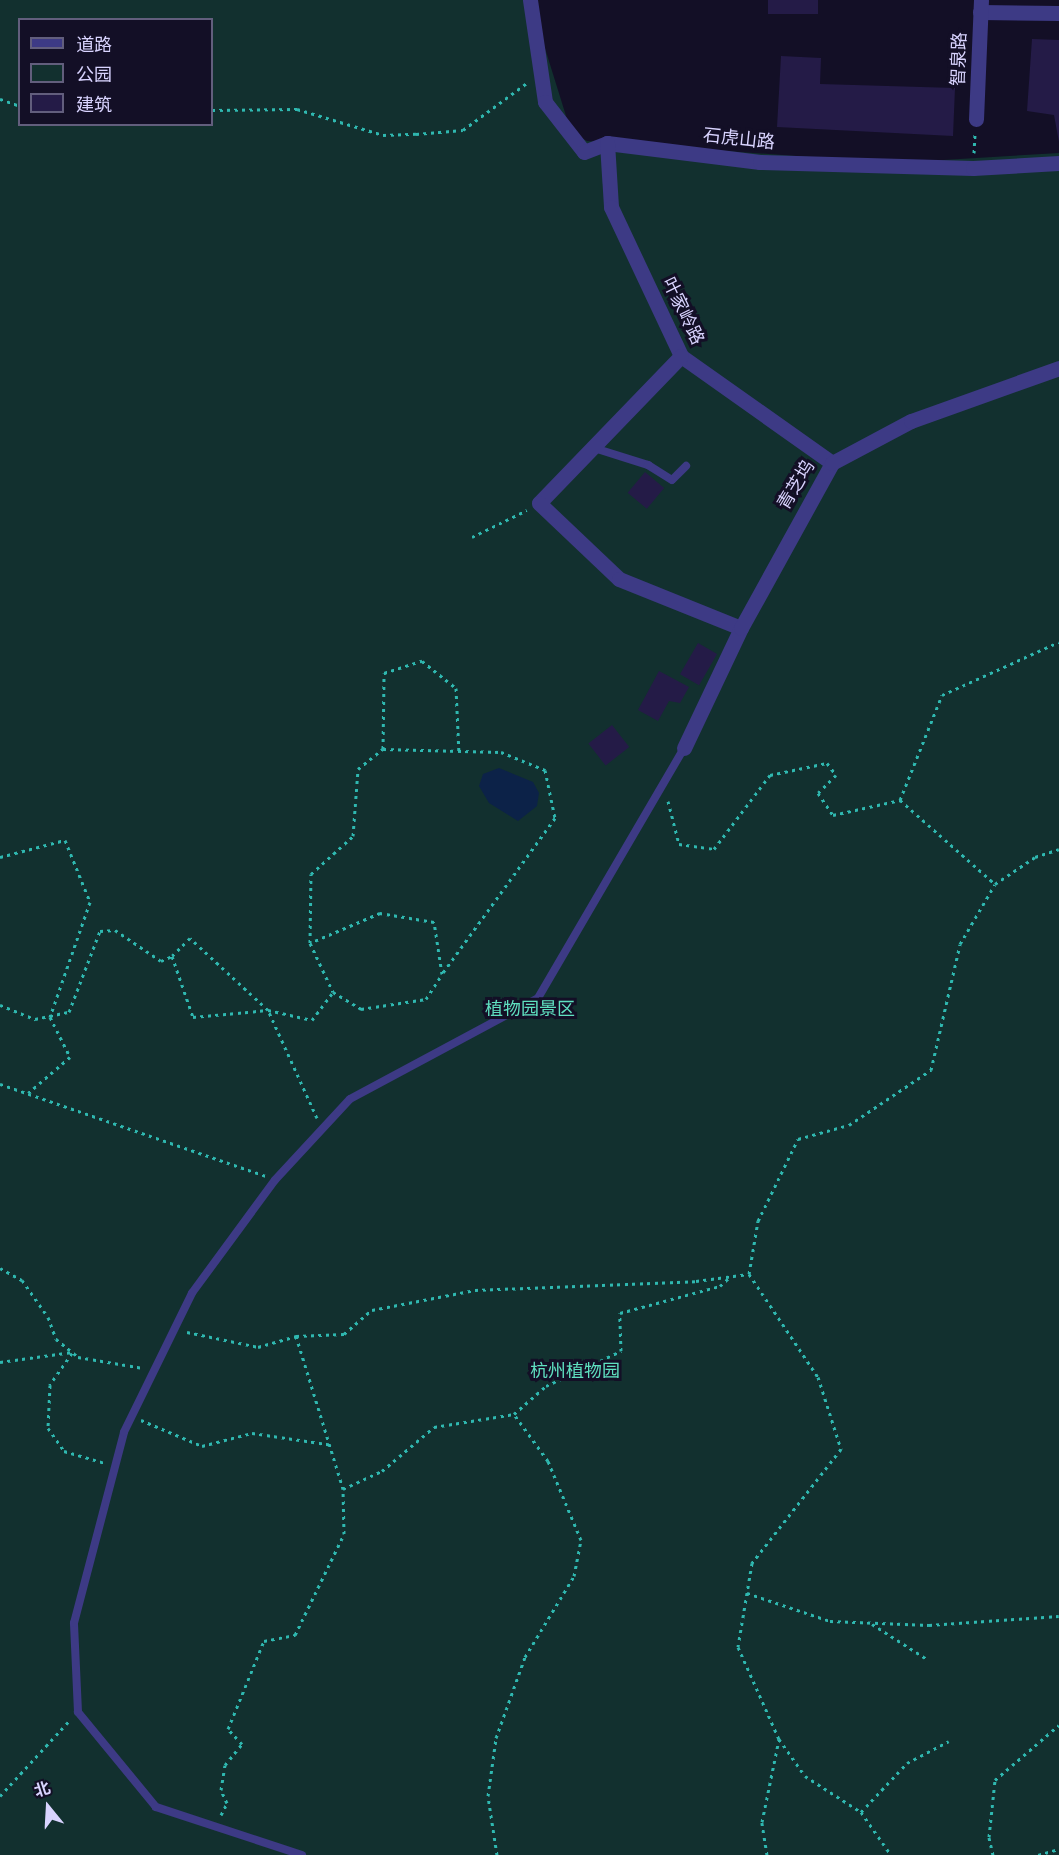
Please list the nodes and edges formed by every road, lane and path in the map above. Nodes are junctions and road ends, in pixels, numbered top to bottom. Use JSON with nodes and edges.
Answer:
{"nodes":[{"id":1,"x":530,"y":0,"type":"edge"},
{"id":2,"x":980,"y":6,"type":"edge"},
{"id":3,"x":1059,"y":13,"type":"edge"},
{"id":4,"x":542,"y":79,"type":"junction"},
{"id":5,"x":0,"y":99,"type":"edge"},
{"id":6,"x":18,"y":105,"type":"edge"},
{"id":7,"x":213,"y":110,"type":"edge"},
{"id":8,"x":976,"y":119,"type":"joint"},
{"id":9,"x":607,"y":143,"type":"junction"},
{"id":10,"x":1059,"y":163,"type":"edge"},
{"id":11,"x":973,"y":168,"type":"junction"},
{"id":12,"x":681,"y":357,"type":"junction"},
{"id":13,"x":1059,"y":368,"type":"edge"},
{"id":14,"x":594,"y":448,"type":"junction"},
{"id":15,"x":832,"y":463,"type":"junction"},
{"id":16,"x":686,"y":466,"type":"dead end"},
{"id":17,"x":539,"y":503,"type":"junction"},
{"id":18,"x":472,"y":537,"type":"dead end"},
{"id":19,"x":741,"y":628,"type":"junction"},
{"id":20,"x":1059,"y":642,"type":"edge"},
{"id":21,"x":684,"y":748,"type":"joint"},
{"id":22,"x":383,"y":749,"type":"junction"},
{"id":23,"x":459,"y":754,"type":"junction"},
{"id":24,"x":663,"y":779,"type":"junction"},
{"id":25,"x":900,"y":800,"type":"junction"},
{"id":26,"x":1059,"y":849,"type":"edge"},
{"id":27,"x":0,"y":857,"type":"edge"},
{"id":28,"x":995,"y":884,"type":"junction"},
{"id":29,"x":310,"y":943,"type":"junction"},
{"id":30,"x":172,"y":956,"type":"junction"},
{"id":31,"x":442,"y":974,"type":"junction"},
{"id":32,"x":333,"y":992,"type":"junction"},
{"id":33,"x":0,"y":1005,"type":"edge"},
{"id":34,"x":268,"y":1010,"type":"junction"},
{"id":35,"x":50,"y":1017,"type":"junction"},
{"id":36,"x":0,"y":1084,"type":"edge"},
{"id":37,"x":28,"y":1093,"type":"junction"},
{"id":38,"x":322,"y":1129,"type":"junction"},
{"id":39,"x":275,"y":1180,"type":"junction"},
{"id":40,"x":0,"y":1268,"type":"edge"},
{"id":41,"x":749,"y":1274,"type":"junction"},
{"id":42,"x":730,"y":1277,"type":"junction"},
{"id":43,"x":175,"y":1329,"type":"junction"},
{"id":44,"x":296,"y":1336,"type":"junction"},
{"id":45,"x":72,"y":1352,"type":"junction"},
{"id":46,"x":0,"y":1362,"type":"edge"},
{"id":47,"x":155,"y":1370,"type":"junction"},
{"id":48,"x":133,"y":1414,"type":"junction"},
{"id":49,"x":513,"y":1414,"type":"junction"},
{"id":50,"x":333,"y":1445,"type":"junction"},
{"id":51,"x":115,"y":1467,"type":"junction"},
{"id":52,"x":343,"y":1489,"type":"junction"},
{"id":53,"x":747,"y":1593,"type":"junction"},
{"id":54,"x":1059,"y":1616,"type":"edge"},
{"id":55,"x":870,"y":1623,"type":"junction"},
{"id":56,"x":927,"y":1659,"type":"dead end"},
{"id":57,"x":78,"y":1712,"type":"junction"},
{"id":58,"x":1059,"y":1725,"type":"edge"},
{"id":59,"x":779,"y":1739,"type":"junction"},
{"id":60,"x":949,"y":1741,"type":"dead end"},
{"id":61,"x":0,"y":1796,"type":"edge"},
{"id":62,"x":861,"y":1812,"type":"junction"},
{"id":63,"x":216,"y":1827,"type":"junction"},
{"id":64,"x":1059,"y":1849,"type":"edge"},
{"id":65,"x":302,"y":1855,"type":"edge"},
{"id":66,"x":497,"y":1855,"type":"edge"},
{"id":67,"x":767,"y":1855,"type":"edge"},
{"id":68,"x":891,"y":1855,"type":"edge"},
{"id":69,"x":993,"y":1855,"type":"edge"},
{"id":70,"x":1038,"y":1855,"type":"edge"}],
"edges":[{"from":1,"to":4,"type":"street","name":"石虎山路"},
{"from":2,"to":3,"type":"street"},
{"from":2,"to":8,"type":"street","name":"智泉路"},
{"from":4,"to":7,"type":"path"},
{"from":4,"to":9,"type":"street","name":"石虎山路"},
{"from":5,"to":6,"type":"path"},
{"from":8,"to":11,"type":"path"},
{"from":9,"to":11,"type":"street","name":"石虎山路"},
{"from":9,"to":12,"type":"street","name":"叶家岭路"},
{"from":10,"to":11,"type":"street","name":"石虎山路"},
{"from":12,"to":14,"type":"street"},
{"from":12,"to":15,"type":"street","name":"叶家岭路"},
{"from":13,"to":15,"type":"street","name":"青芝坞"},
{"from":14,"to":16,"type":"lane"},
{"from":14,"to":17,"type":"street"},
{"from":15,"to":19,"type":"street","name":"青芝坞"},
{"from":17,"to":18,"type":"path"},
{"from":17,"to":19,"type":"street"},
{"from":19,"to":21,"type":"street","name":"青芝坞"},
{"from":20,"to":25,"type":"path"},
{"from":21,"to":24,"type":"lane"},
{"from":22,"to":23,"type":"path"},
{"from":22,"to":23,"type":"path"},
{"from":22,"to":29,"type":"path"},
{"from":23,"to":31,"type":"path"},
{"from":24,"to":25,"type":"path"},
{"from":24,"to":38,"type":"lane"},
{"from":25,"to":28,"type":"path"},
{"from":26,"to":28,"type":"path"},
{"from":27,"to":35,"type":"path"},
{"from":28,"to":41,"type":"path"},
{"from":29,"to":31,"type":"path"},
{"from":29,"to":32,"type":"path"},
{"from":30,"to":34,"type":"path"},
{"from":30,"to":34,"type":"path"},
{"from":30,"to":35,"type":"path"},
{"from":31,"to":32,"type":"path"},
{"from":32,"to":34,"type":"path"},
{"from":33,"to":35,"type":"path"},
{"from":34,"to":38,"type":"path"},
{"from":35,"to":37,"type":"path"},
{"from":36,"to":37,"type":"path"},
{"from":37,"to":39,"type":"path"},
{"from":38,"to":39,"type":"lane"},
{"from":39,"to":43,"type":"lane"},
{"from":40,"to":45,"type":"path"},
{"from":41,"to":42,"type":"path"},
{"from":41,"to":53,"type":"path"},
{"from":42,"to":44,"type":"path"},
{"from":42,"to":49,"type":"path"},
{"from":43,"to":44,"type":"path"},
{"from":43,"to":47,"type":"lane"},
{"from":44,"to":50,"type":"path"},
{"from":45,"to":46,"type":"path"},
{"from":45,"to":47,"type":"path"},
{"from":45,"to":51,"type":"path"},
{"from":47,"to":48,"type":"lane"},
{"from":48,"to":50,"type":"path"},
{"from":48,"to":51,"type":"lane"},
{"from":49,"to":52,"type":"path"},
{"from":49,"to":66,"type":"path"},
{"from":50,"to":52,"type":"path"},
{"from":51,"to":57,"type":"lane"},
{"from":52,"to":63,"type":"path"},
{"from":53,"to":55,"type":"path"},
{"from":53,"to":59,"type":"path"},
{"from":54,"to":55,"type":"path"},
{"from":55,"to":56,"type":"path"},
{"from":57,"to":61,"type":"path"},
{"from":57,"to":63,"type":"lane"},
{"from":58,"to":69,"type":"path"},
{"from":59,"to":62,"type":"path"},
{"from":59,"to":67,"type":"path"},
{"from":60,"to":62,"type":"path"},
{"from":62,"to":68,"type":"path"},
{"from":63,"to":65,"type":"lane"},
{"from":64,"to":70,"type":"path"}]}
